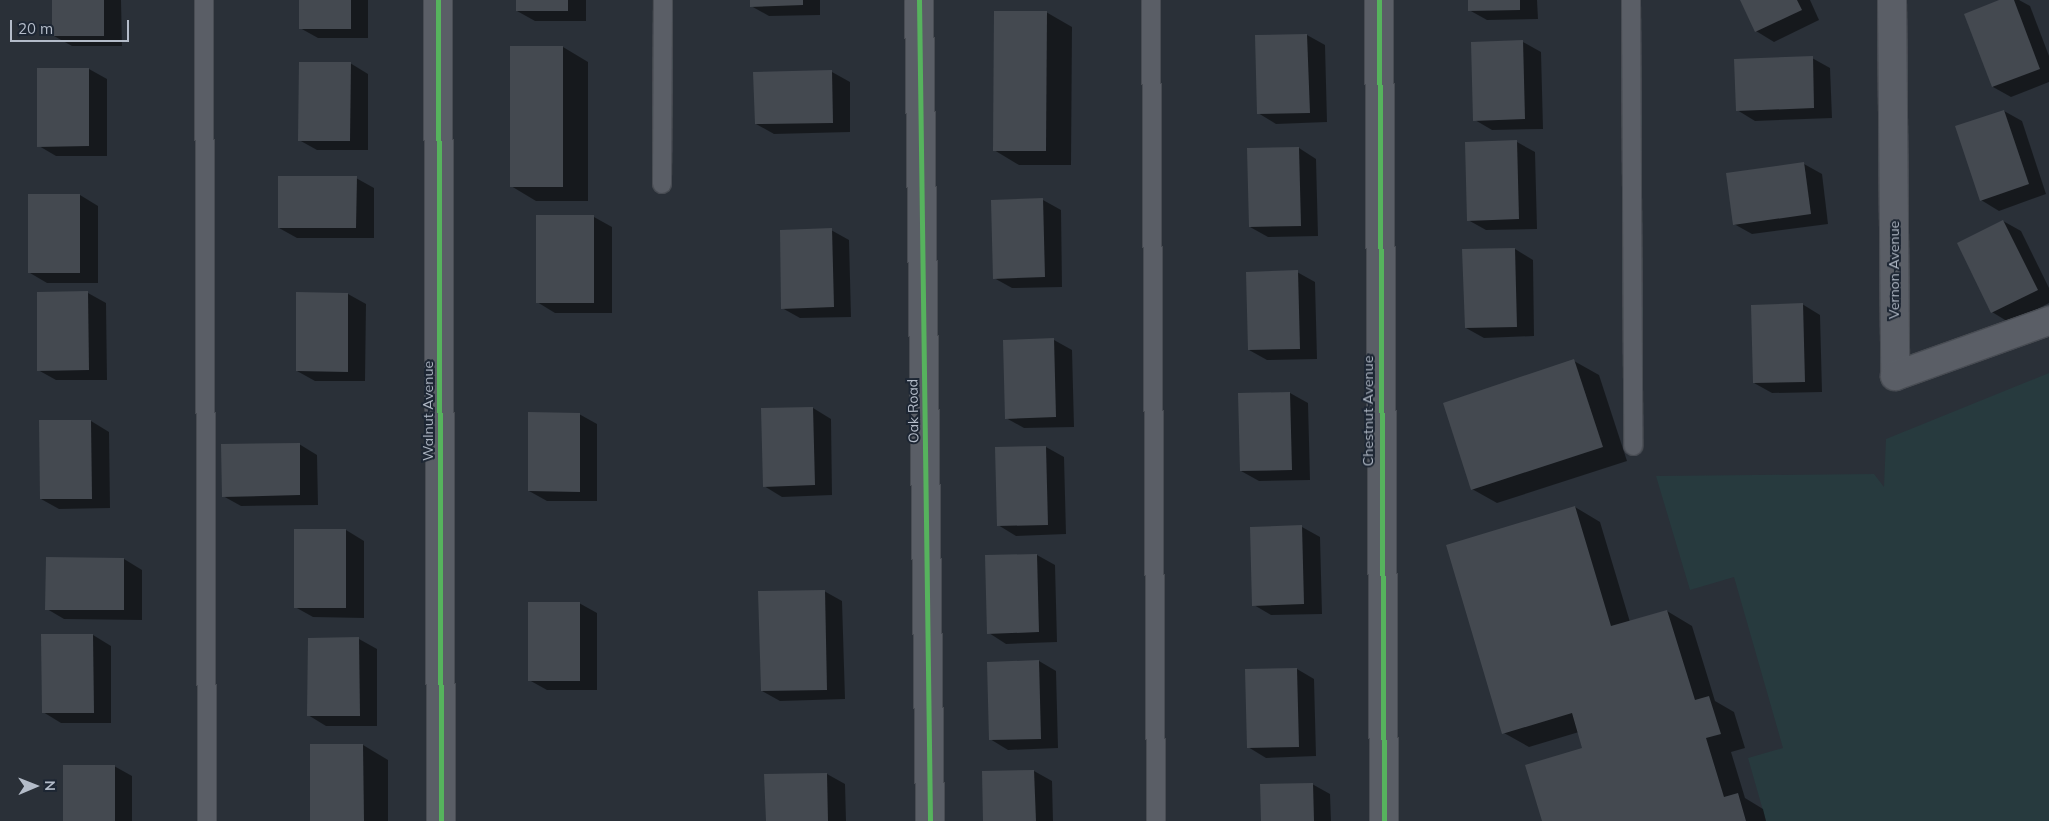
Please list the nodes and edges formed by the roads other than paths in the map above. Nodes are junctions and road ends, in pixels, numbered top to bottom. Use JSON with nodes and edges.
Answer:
{"nodes":[{"id":1,"x":204,"y":0,"type":"edge"},
{"id":2,"x":438,"y":0,"type":"edge"},
{"id":3,"x":664,"y":0,"type":"edge"},
{"id":4,"x":919,"y":0,"type":"edge"},
{"id":5,"x":1151,"y":0,"type":"edge"},
{"id":6,"x":1379,"y":0,"type":"edge"},
{"id":7,"x":1632,"y":0,"type":"edge"},
{"id":8,"x":1892,"y":0,"type":"edge"},
{"id":9,"x":662,"y":184,"type":"dead end"},
{"id":10,"x":2049,"y":321,"type":"edge"},
{"id":11,"x":1633,"y":446,"type":"dead end"},
{"id":12,"x":207,"y":821,"type":"edge"},
{"id":13,"x":441,"y":821,"type":"edge"},
{"id":14,"x":930,"y":821,"type":"edge"},
{"id":15,"x":1156,"y":821,"type":"edge"},
{"id":16,"x":1384,"y":821,"type":"edge"}],
"edges":[{"from":1,"to":12,"type":"lane"},
{"from":2,"to":13,"type":"street","name":"Walnut Avenue"},
{"from":3,"to":9,"type":"lane"},
{"from":4,"to":14,"type":"street","name":"Oak Road"},
{"from":5,"to":15,"type":"lane"},
{"from":6,"to":16,"type":"street","name":"Chestnut Avenue"},
{"from":7,"to":11,"type":"lane"},
{"from":8,"to":10,"type":"street","name":"Vernon Avenue"}]}
